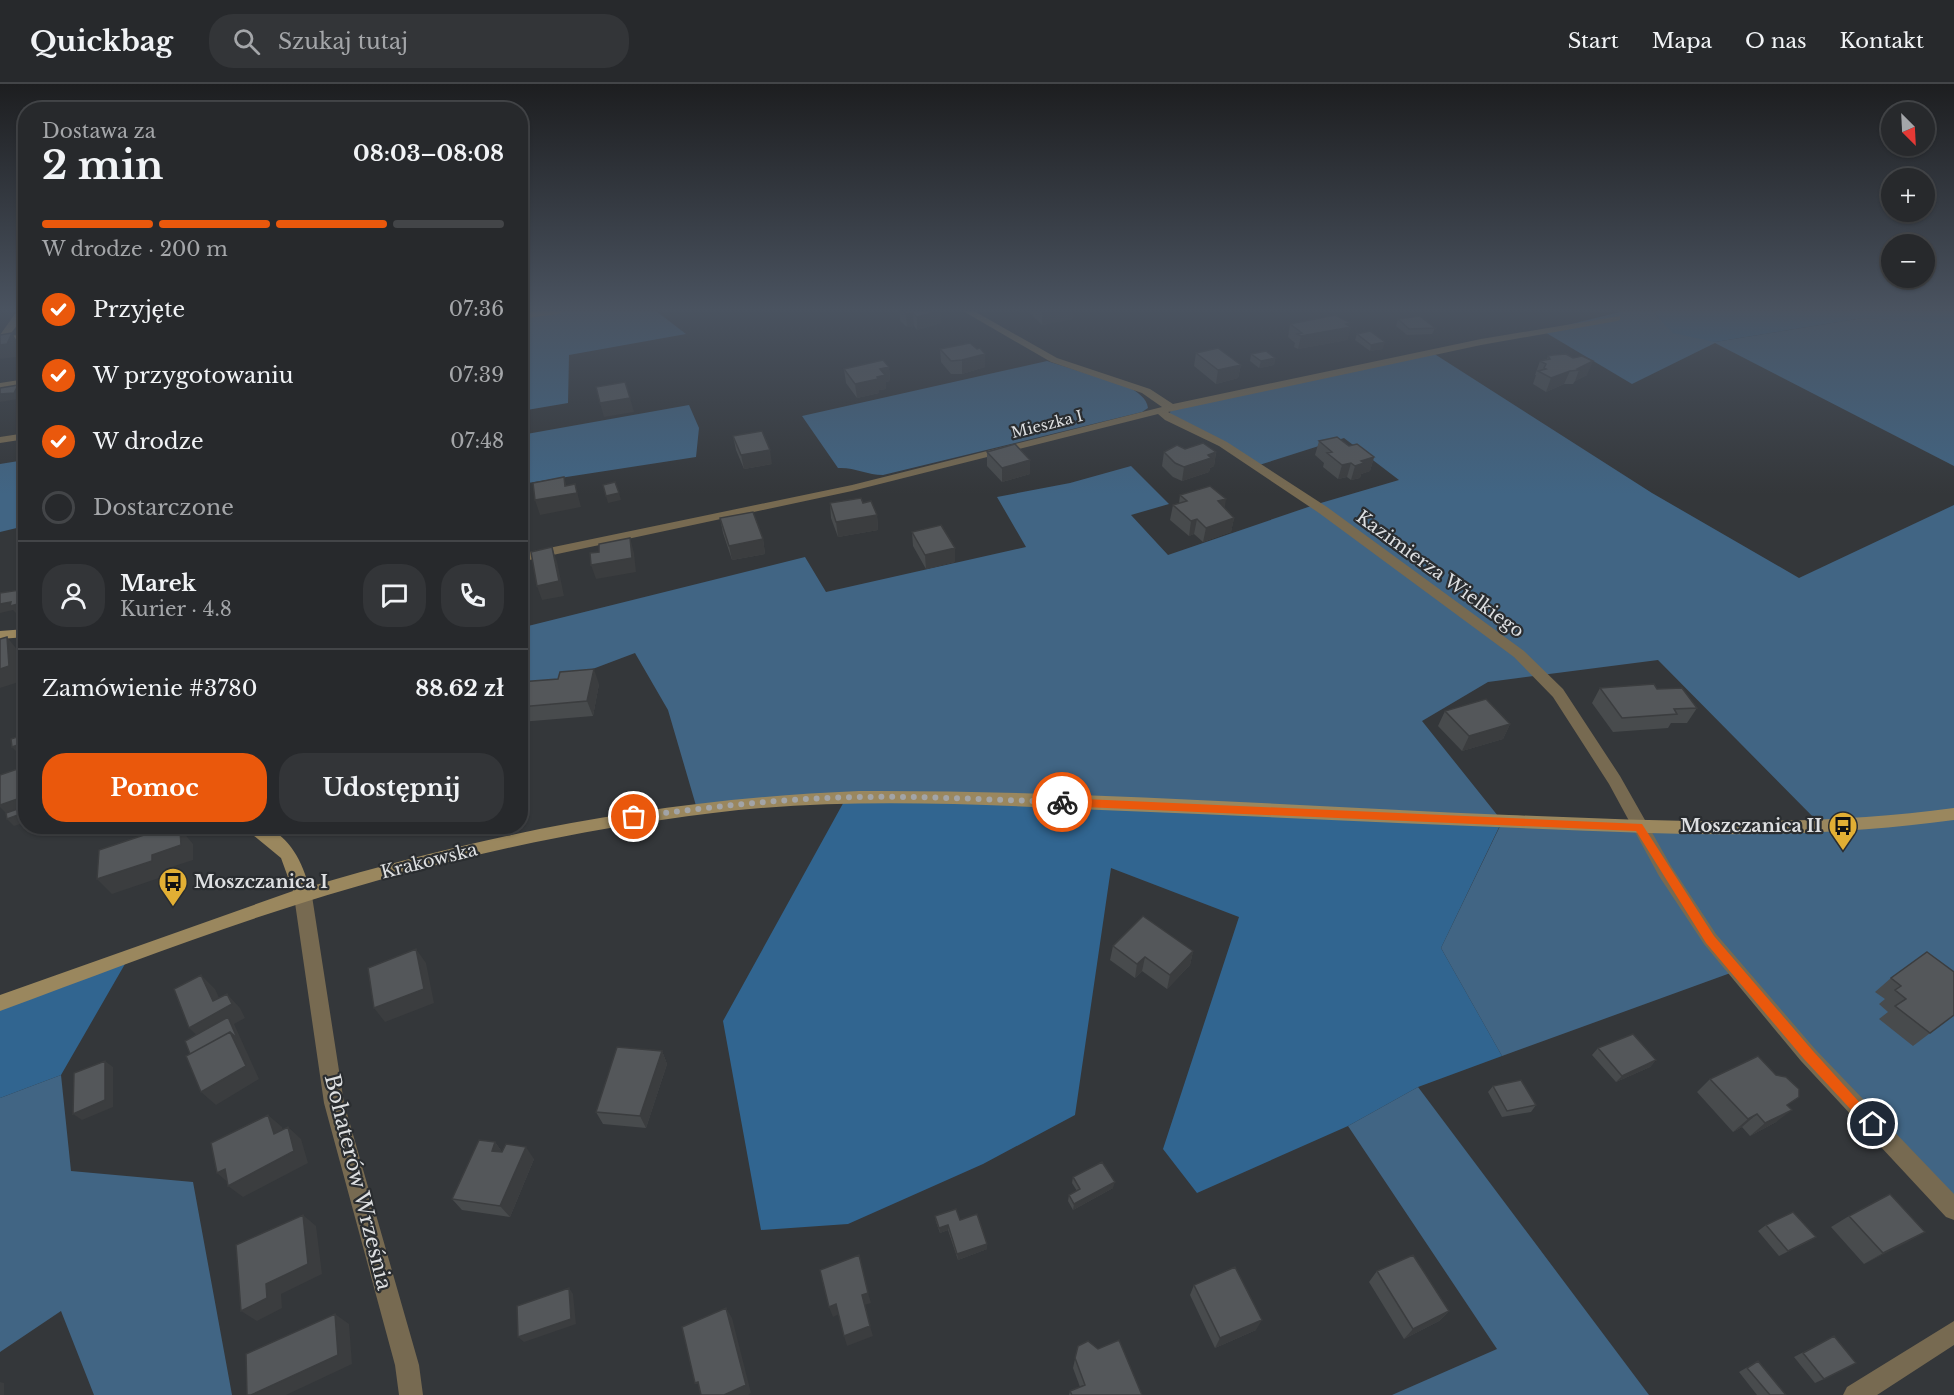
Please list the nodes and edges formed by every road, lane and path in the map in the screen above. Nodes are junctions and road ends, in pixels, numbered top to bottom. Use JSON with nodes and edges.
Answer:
{"nodes":[{"id":1,"x":1089,"y":372,"type":"edge"},
{"id":2,"x":1341,"y":372,"type":"edge"},
{"id":3,"x":18,"y":383,"type":"edge"},
{"id":4,"x":0,"y":386,"type":"edge"},
{"id":5,"x":1166,"y":410,"type":"junction"},
{"id":6,"x":18,"y":437,"type":"edge"},
{"id":7,"x":0,"y":440,"type":"edge"},
{"id":8,"x":528,"y":556,"type":"edge"},
{"id":9,"x":18,"y":634,"type":"edge"},
{"id":10,"x":0,"y":635,"type":"edge"},
{"id":11,"x":1954,"y":814,"type":"edge"},
{"id":12,"x":1639,"y":827,"type":"junction"},
{"id":13,"x":264,"y":834,"type":"edge"},
{"id":14,"x":303,"y":896,"type":"junction"},
{"id":15,"x":0,"y":1003,"type":"edge"},
{"id":16,"x":1954,"y":1209,"type":"edge"},
{"id":17,"x":1954,"y":1332,"type":"edge"},
{"id":18,"x":411,"y":1395,"type":"edge"},
{"id":19,"x":1855,"y":1395,"type":"edge"}],
"edges":[{"from":1,"to":5,"type":"street","name":"Kazimierza Wielkiego"},
{"from":2,"to":5,"type":"street","name":"Mieszka I"},
{"from":3,"to":4,"type":"street"},
{"from":5,"to":8,"type":"street","name":"Mieszka I"},
{"from":5,"to":12,"type":"street","name":"Kazimierza Wielkiego"},
{"from":6,"to":7,"type":"street"},
{"from":9,"to":10,"type":"main road"},
{"from":11,"to":12,"type":"main road","name":"Krakowska"},
{"from":12,"to":14,"type":"main road","name":"Krakowska"},
{"from":12,"to":16,"type":"street","name":"Kazimierza Wielkiego"},
{"from":13,"to":14,"type":"main road"},
{"from":14,"to":15,"type":"main road","name":"Krakowska"},
{"from":14,"to":18,"type":"street","name":"Bohaterów Września"},
{"from":17,"to":19,"type":"street"}]}
